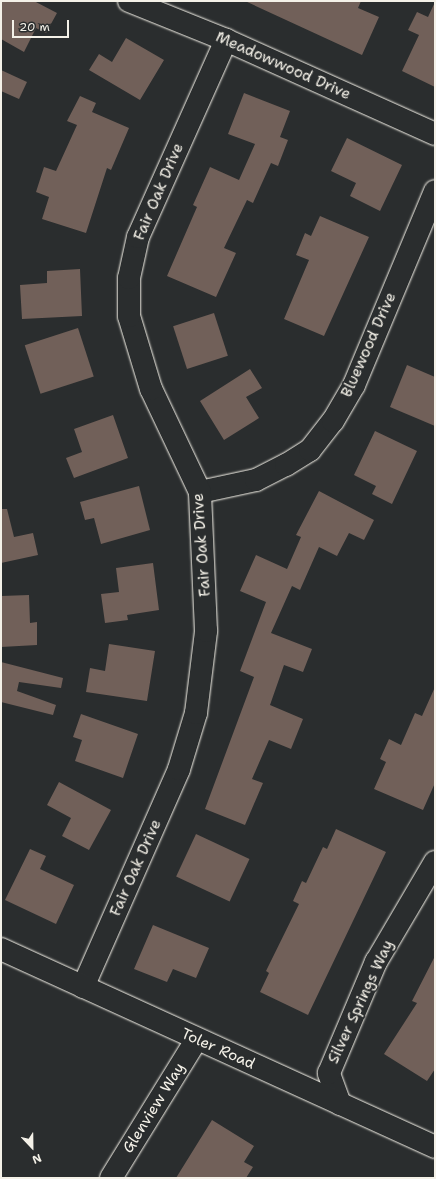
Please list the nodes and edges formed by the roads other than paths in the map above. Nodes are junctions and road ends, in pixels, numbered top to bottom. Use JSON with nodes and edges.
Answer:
{"nodes":[{"id":1,"x":129,"y":1,"type":"edge"},
{"id":2,"x":226,"y":40,"type":"junction"},
{"id":3,"x":435,"y":134,"type":"edge"},
{"id":4,"x":435,"y":191,"type":"edge"},
{"id":5,"x":200,"y":492,"type":"junction"},
{"id":6,"x":435,"y":862,"type":"edge"},
{"id":7,"x":1,"y":949,"type":"edge"},
{"id":8,"x":83,"y":988,"type":"junction"},
{"id":9,"x":197,"y":1039,"type":"junction"},
{"id":10,"x":340,"y":1104,"type":"junction"},
{"id":11,"x":435,"y":1147,"type":"edge"},
{"id":12,"x":111,"y":1178,"type":"edge"}],
"edges":[{"from":1,"to":2,"type":"street","name":"Meadowwood Drive"},
{"from":2,"to":3,"type":"street","name":"Meadowwood Drive"},
{"from":2,"to":5,"type":"street","name":"Fair Oak Drive"},
{"from":4,"to":5,"type":"street","name":"Bluewood Drive"},
{"from":5,"to":8,"type":"street","name":"Fair Oak Drive"},
{"from":6,"to":10,"type":"street","name":"Silver Springs Way"},
{"from":7,"to":8,"type":"street","name":"Toler Road"},
{"from":8,"to":9,"type":"street","name":"Toler Road"},
{"from":9,"to":10,"type":"street","name":"Toler Road"},
{"from":9,"to":12,"type":"street","name":"Glenview Way"},
{"from":10,"to":11,"type":"street","name":"Toler Road"}]}
